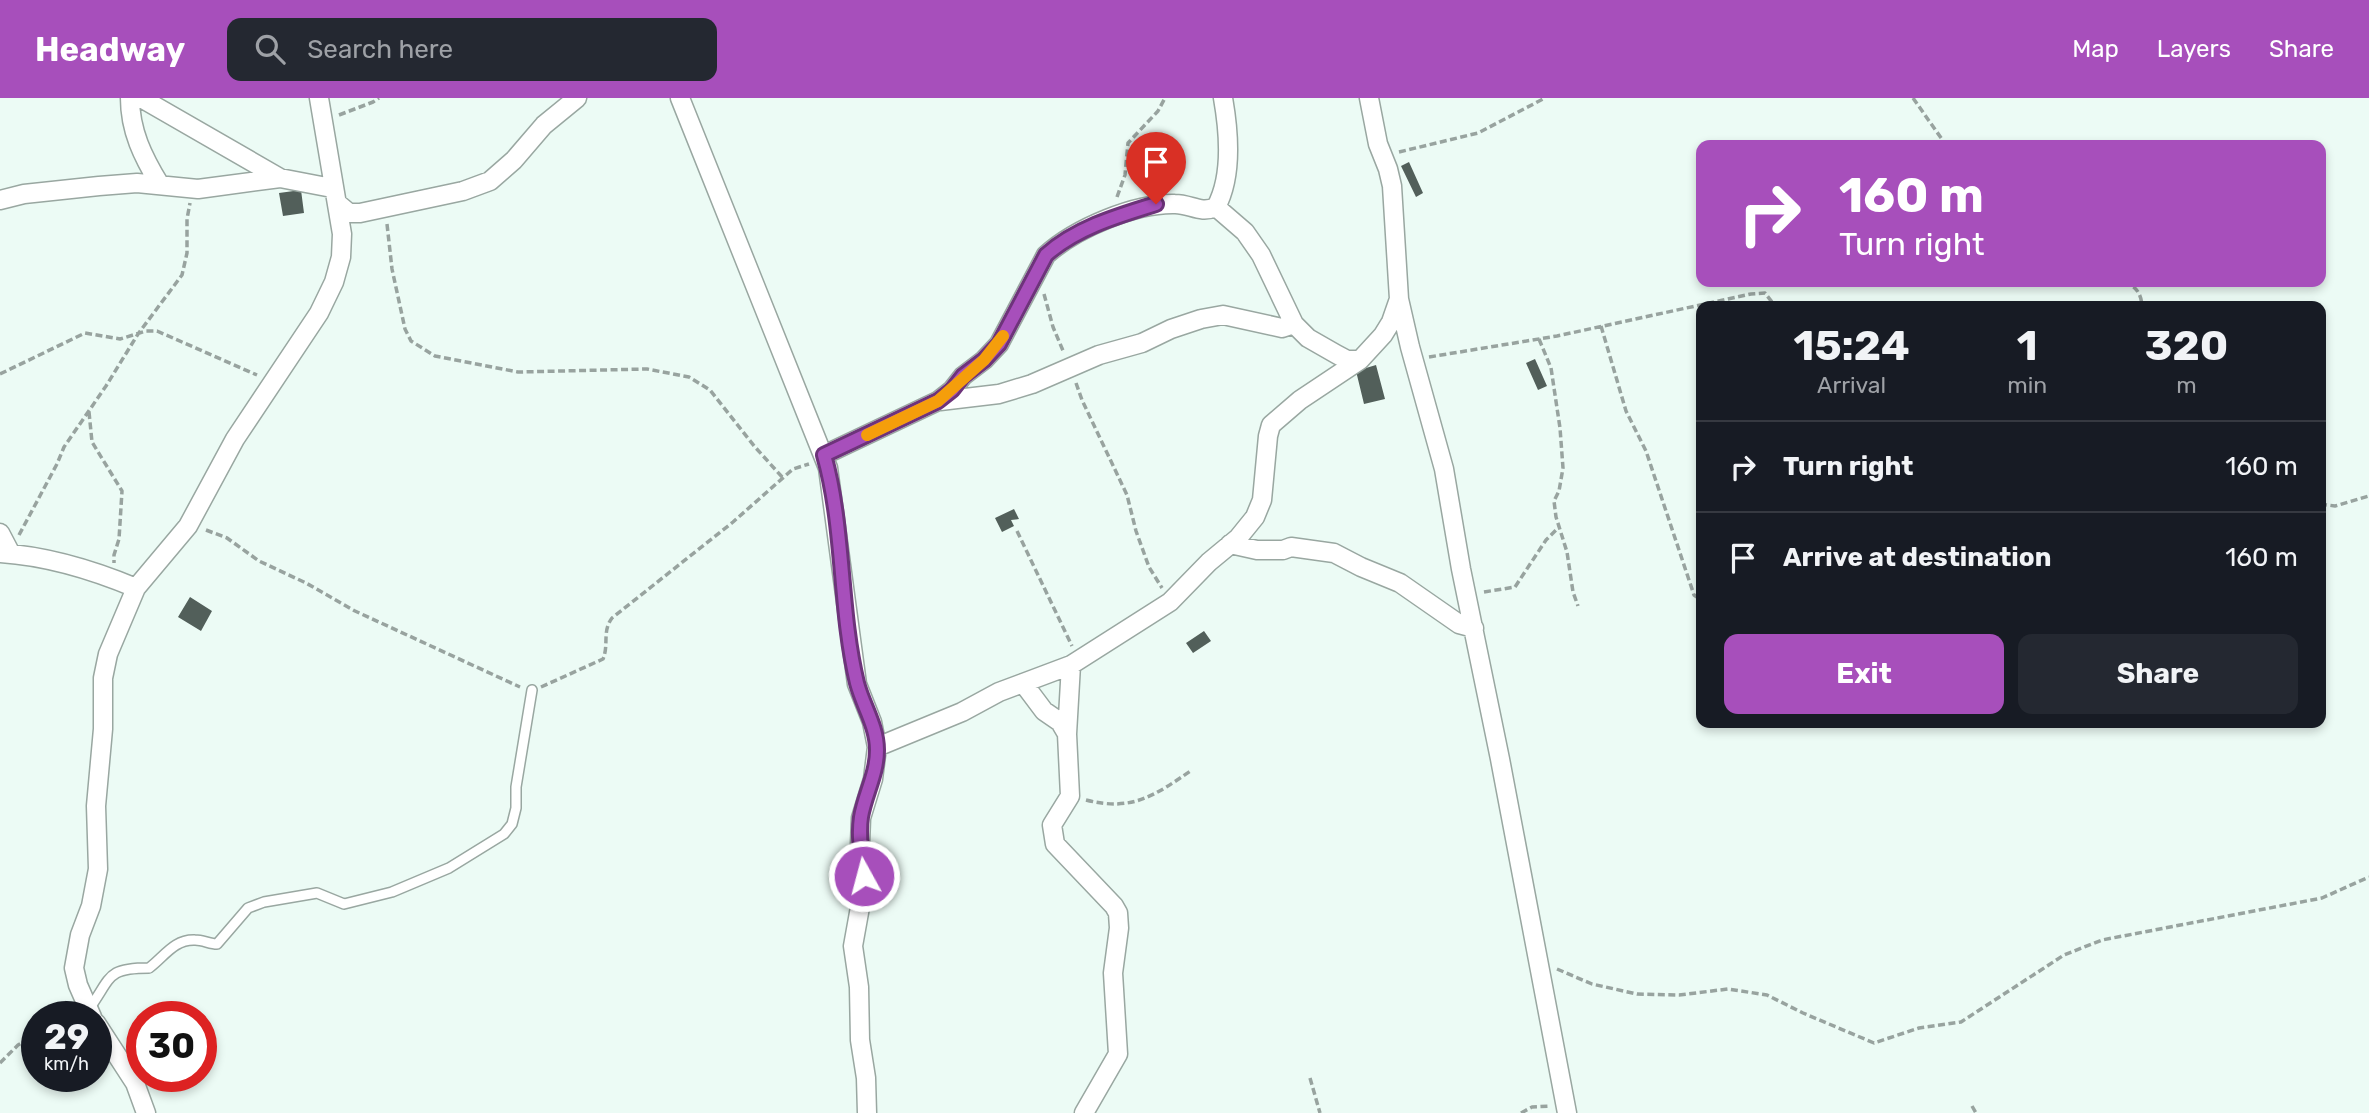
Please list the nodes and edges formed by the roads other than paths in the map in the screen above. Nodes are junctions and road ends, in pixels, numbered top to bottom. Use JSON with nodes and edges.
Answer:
{"nodes":[{"id":1,"x":131,"y":98,"type":"edge"},
{"id":2,"x":141,"y":98,"type":"edge"},
{"id":3,"x":319,"y":98,"type":"edge"},
{"id":4,"x":577,"y":98,"type":"edge"},
{"id":5,"x":680,"y":98,"type":"edge"},
{"id":6,"x":1223,"y":98,"type":"edge"},
{"id":7,"x":1369,"y":98,"type":"edge"},
{"id":8,"x":280,"y":178,"type":"junction"},
{"id":9,"x":160,"y":185,"type":"junction"},
{"id":10,"x":335,"y":195,"type":"junction"},
{"id":11,"x":0,"y":200,"type":"edge"},
{"id":12,"x":1216,"y":207,"type":"junction"},
{"id":13,"x":1399,"y":299,"type":"junction"},
{"id":14,"x":1294,"y":324,"type":"junction"},
{"id":15,"x":1360,"y":360,"type":"junction"},
{"id":16,"x":938,"y":401,"type":"junction"},
{"id":17,"x":826,"y":461,"type":"junction"},
{"id":18,"x":0,"y":533,"type":"edge"},
{"id":19,"x":1230,"y":544,"type":"junction"},
{"id":20,"x":7,"y":552,"type":"edge"},
{"id":21,"x":128,"y":585,"type":"junction"},
{"id":22,"x":1474,"y":628,"type":"junction"},
{"id":23,"x":1075,"y":663,"type":"junction"},
{"id":24,"x":1023,"y":683,"type":"junction"},
{"id":25,"x":532,"y":690,"type":"road end"},
{"id":26,"x":1067,"y":734,"type":"junction"},
{"id":27,"x":877,"y":747,"type":"junction"},
{"id":28,"x":86,"y":1001,"type":"edge"},
{"id":29,"x":100,"y":1001,"type":"edge"},
{"id":30,"x":112,"y":1048,"type":"edge"},
{"id":31,"x":1566,"y":1111,"type":"edge"},
{"id":32,"x":146,"y":1113,"type":"edge"},
{"id":33,"x":867,"y":1113,"type":"edge"},
{"id":34,"x":1084,"y":1113,"type":"edge"}],
"edges":[{"from":1,"to":9,"type":"street"},
{"from":2,"to":8,"type":"street"},
{"from":3,"to":10,"type":"street"},
{"from":4,"to":10,"type":"street"},
{"from":5,"to":17,"type":"street"},
{"from":6,"to":12,"type":"street"},
{"from":7,"to":13,"type":"street"},
{"from":8,"to":9,"type":"street"},
{"from":8,"to":10,"type":"street"},
{"from":9,"to":11,"type":"street"},
{"from":10,"to":21,"type":"street"},
{"from":12,"to":14,"type":"street"},
{"from":12,"to":16,"type":"street"},
{"from":13,"to":15,"type":"street"},
{"from":13,"to":22,"type":"street"},
{"from":14,"to":15,"type":"street"},
{"from":14,"to":16,"type":"street"},
{"from":15,"to":19,"type":"street"},
{"from":16,"to":17,"type":"street"},
{"from":17,"to":27,"type":"street"},
{"from":18,"to":20,"type":"street"},
{"from":19,"to":22,"type":"street"},
{"from":19,"to":23,"type":"street"},
{"from":20,"to":21,"type":"street"},
{"from":21,"to":28,"type":"street"},
{"from":22,"to":31,"type":"street"},
{"from":23,"to":24,"type":"street"},
{"from":23,"to":26,"type":"street"},
{"from":24,"to":26,"type":"street"},
{"from":24,"to":27,"type":"street"},
{"from":25,"to":29,"type":"lane"},
{"from":26,"to":34,"type":"street"},
{"from":27,"to":33,"type":"street"},
{"from":30,"to":32,"type":"street"}]}
